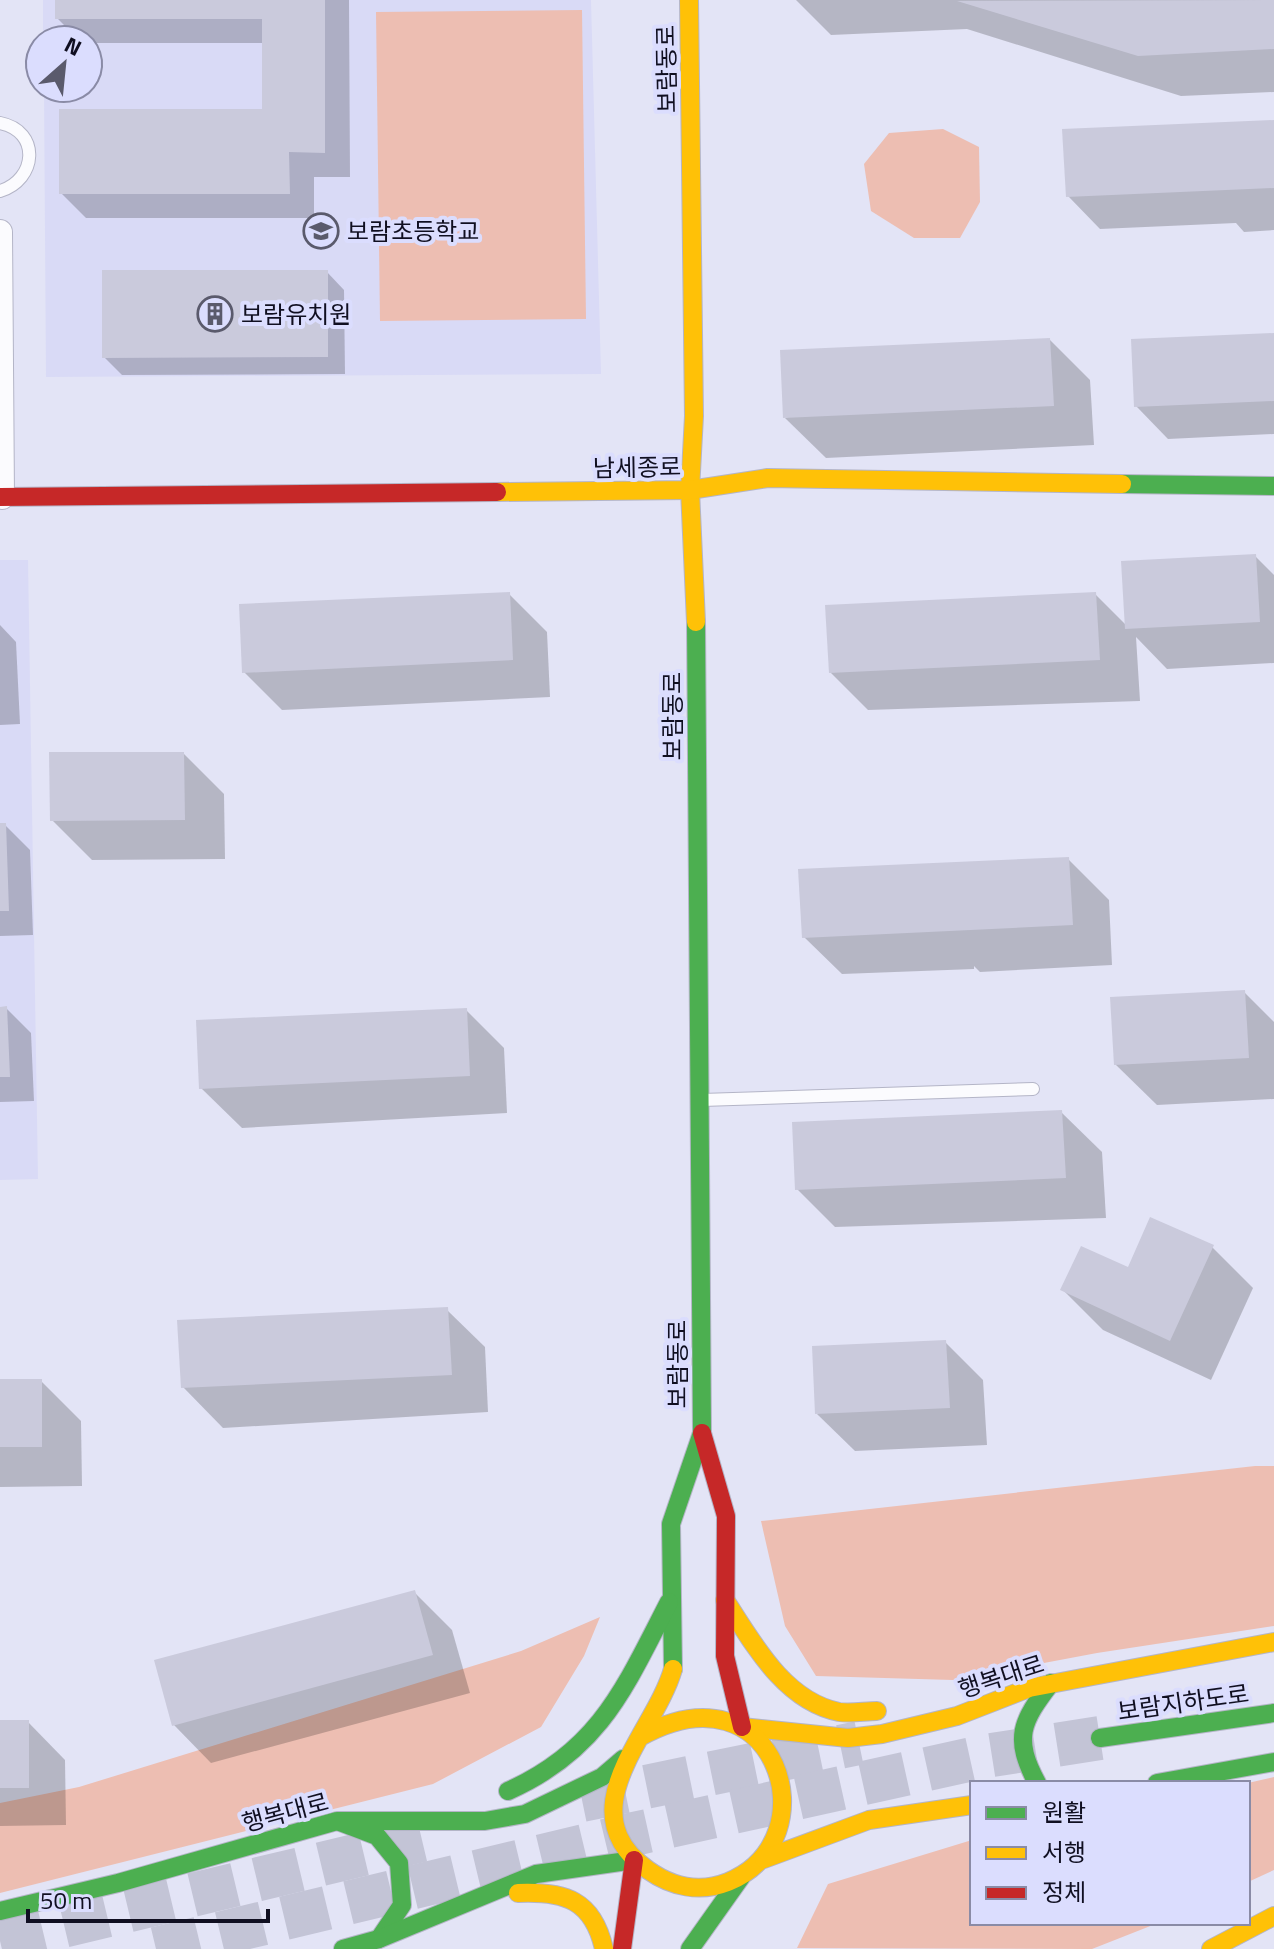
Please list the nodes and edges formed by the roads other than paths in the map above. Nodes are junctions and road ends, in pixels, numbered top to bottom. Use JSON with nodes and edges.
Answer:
{"nodes":[{"id":1,"x":689,"y":0,"type":"edge"},
{"id":2,"x":0,"y":123,"type":"edge"},
{"id":3,"x":0,"y":191,"type":"edge"},
{"id":4,"x":0,"y":224,"type":"edge"},
{"id":5,"x":0,"y":232,"type":"edge"},
{"id":6,"x":1274,"y":486,"type":"edge"},
{"id":7,"x":690,"y":490,"type":"junction"},
{"id":8,"x":1,"y":497,"type":"edge"},
{"id":9,"x":1033,"y":1089,"type":"dead end"},
{"id":10,"x":699,"y":1100,"type":"junction"},
{"id":11,"x":702,"y":1433,"type":"junction"},
{"id":12,"x":671,"y":1598,"type":"junction"},
{"id":13,"x":725,"y":1600,"type":"junction"},
{"id":14,"x":1274,"y":1642,"type":"edge"},
{"id":15,"x":1051,"y":1683,"type":"junction"},
{"id":16,"x":1029,"y":1688,"type":"junction"},
{"id":17,"x":1274,"y":1713,"type":"edge"},
{"id":18,"x":742,"y":1727,"type":"junction"},
{"id":19,"x":640,"y":1737,"type":"junction"},
{"id":20,"x":1100,"y":1738,"type":"tunnel mouth"},
{"id":21,"x":623,"y":1759,"type":"junction"},
{"id":22,"x":1274,"y":1762,"type":"edge"},
{"id":23,"x":1036,"y":1781,"type":"edge"},
{"id":24,"x":1168,"y":1781,"type":"edge"},
{"id":25,"x":493,"y":1797,"type":"dead end"},
{"id":26,"x":450,"y":1802,"type":"dead end"},
{"id":27,"x":970,"y":1805,"type":"edge"},
{"id":28,"x":337,"y":1821,"type":"junction"},
{"id":29,"x":764,"y":1859,"type":"junction"},
{"id":30,"x":634,"y":1860,"type":"junction"},
{"id":31,"x":741,"y":1877,"type":"junction"},
{"id":32,"x":476,"y":1897,"type":"junction"},
{"id":33,"x":0,"y":1911,"type":"edge"},
{"id":34,"x":1274,"y":1916,"type":"edge"},
{"id":35,"x":379,"y":1939,"type":"junction"},
{"id":36,"x":343,"y":1949,"type":"edge"},
{"id":37,"x":604,"y":1949,"type":"edge"},
{"id":38,"x":622,"y":1949,"type":"edge"},
{"id":39,"x":690,"y":1949,"type":"edge"},
{"id":40,"x":1211,"y":1949,"type":"edge"}],
"edges":[{"from":1,"to":7,"type":"main road","name":"보람동로"},
{"from":2,"to":3,"type":"lane"},
{"from":4,"to":5,"type":"lane"},
{"from":5,"to":8,"type":"street"},
{"from":6,"to":7,"type":"main road","name":"남세종로"},
{"from":7,"to":8,"type":"main road","name":"남세종로"},
{"from":7,"to":10,"type":"main road","name":"보람동로"},
{"from":9,"to":10,"type":"lane"},
{"from":10,"to":11,"type":"main road","name":"보람동로"},
{"from":11,"to":12,"type":"main road"},
{"from":11,"to":13,"type":"main road"},
{"from":12,"to":19,"type":"main road"},
{"from":12,"to":25,"type":"main road"},
{"from":13,"to":16,"type":"main road"},
{"from":13,"to":18,"type":"main road"},
{"from":14,"to":15,"type":"main road","name":"행복대로"},
{"from":15,"to":16,"type":"main road","name":"행복대로"},
{"from":15,"to":23,"type":"main road"},
{"from":16,"to":18,"type":"main road","name":"행복대로"},
{"from":17,"to":20,"type":"main road","name":"보람지하도로"},
{"from":18,"to":19,"type":"main road"},
{"from":18,"to":29,"type":"main road"},
{"from":19,"to":21,"type":"main road"},
{"from":21,"to":28,"type":"main road","name":"행복대로"},
{"from":21,"to":30,"type":"main road"},
{"from":22,"to":24,"type":"main road"},
{"from":26,"to":28,"type":"main road"},
{"from":27,"to":29,"type":"main road"},
{"from":28,"to":33,"type":"main road","name":"행복대로"},
{"from":28,"to":35,"type":"main road"},
{"from":29,"to":31,"type":"main road"},
{"from":30,"to":31,"type":"main road"},
{"from":30,"to":32,"type":"main road"},
{"from":30,"to":38,"type":"main road"},
{"from":31,"to":39,"type":"main road"},
{"from":32,"to":35,"type":"main road"},
{"from":32,"to":37,"type":"main road"},
{"from":34,"to":40,"type":"main road"},
{"from":35,"to":36,"type":"main road"}]}
